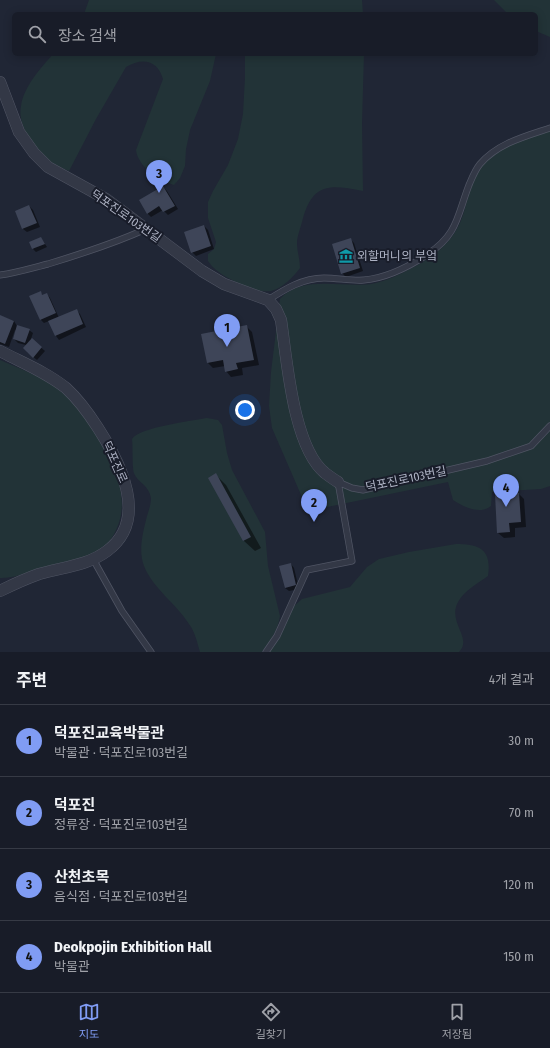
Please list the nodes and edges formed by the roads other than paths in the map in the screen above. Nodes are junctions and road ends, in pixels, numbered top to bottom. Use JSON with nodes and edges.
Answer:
{"nodes":[{"id":1,"x":0,"y":82,"type":"edge"},
{"id":2,"x":550,"y":128,"type":"edge"},
{"id":3,"x":146,"y":228,"type":"junction"},
{"id":4,"x":0,"y":275,"type":"edge"},
{"id":5,"x":268,"y":300,"type":"junction"},
{"id":6,"x":0,"y":351,"type":"edge"},
{"id":7,"x":550,"y":426,"type":"edge"},
{"id":8,"x":338,"y":482,"type":"junction"},
{"id":9,"x":93,"y":559,"type":"junction"},
{"id":10,"x":0,"y":592,"type":"edge"},
{"id":11,"x":151,"y":652,"type":"edge"},
{"id":12,"x":266,"y":652,"type":"edge"}],
"edges":[{"from":1,"to":3,"type":"street","name":"덕포진로103번길"},
{"from":2,"to":5,"type":"lane"},
{"from":3,"to":4,"type":"lane"},
{"from":3,"to":5,"type":"street","name":"덕포진로103번길"},
{"from":5,"to":8,"type":"street","name":"덕포진로103번길"},
{"from":6,"to":9,"type":"street","name":"덕포진로"},
{"from":7,"to":8,"type":"lane","name":"덕포진로103번길"},
{"from":8,"to":12,"type":"lane"},
{"from":9,"to":10,"type":"street","name":"덕포진로"},
{"from":9,"to":11,"type":"lane"}]}
